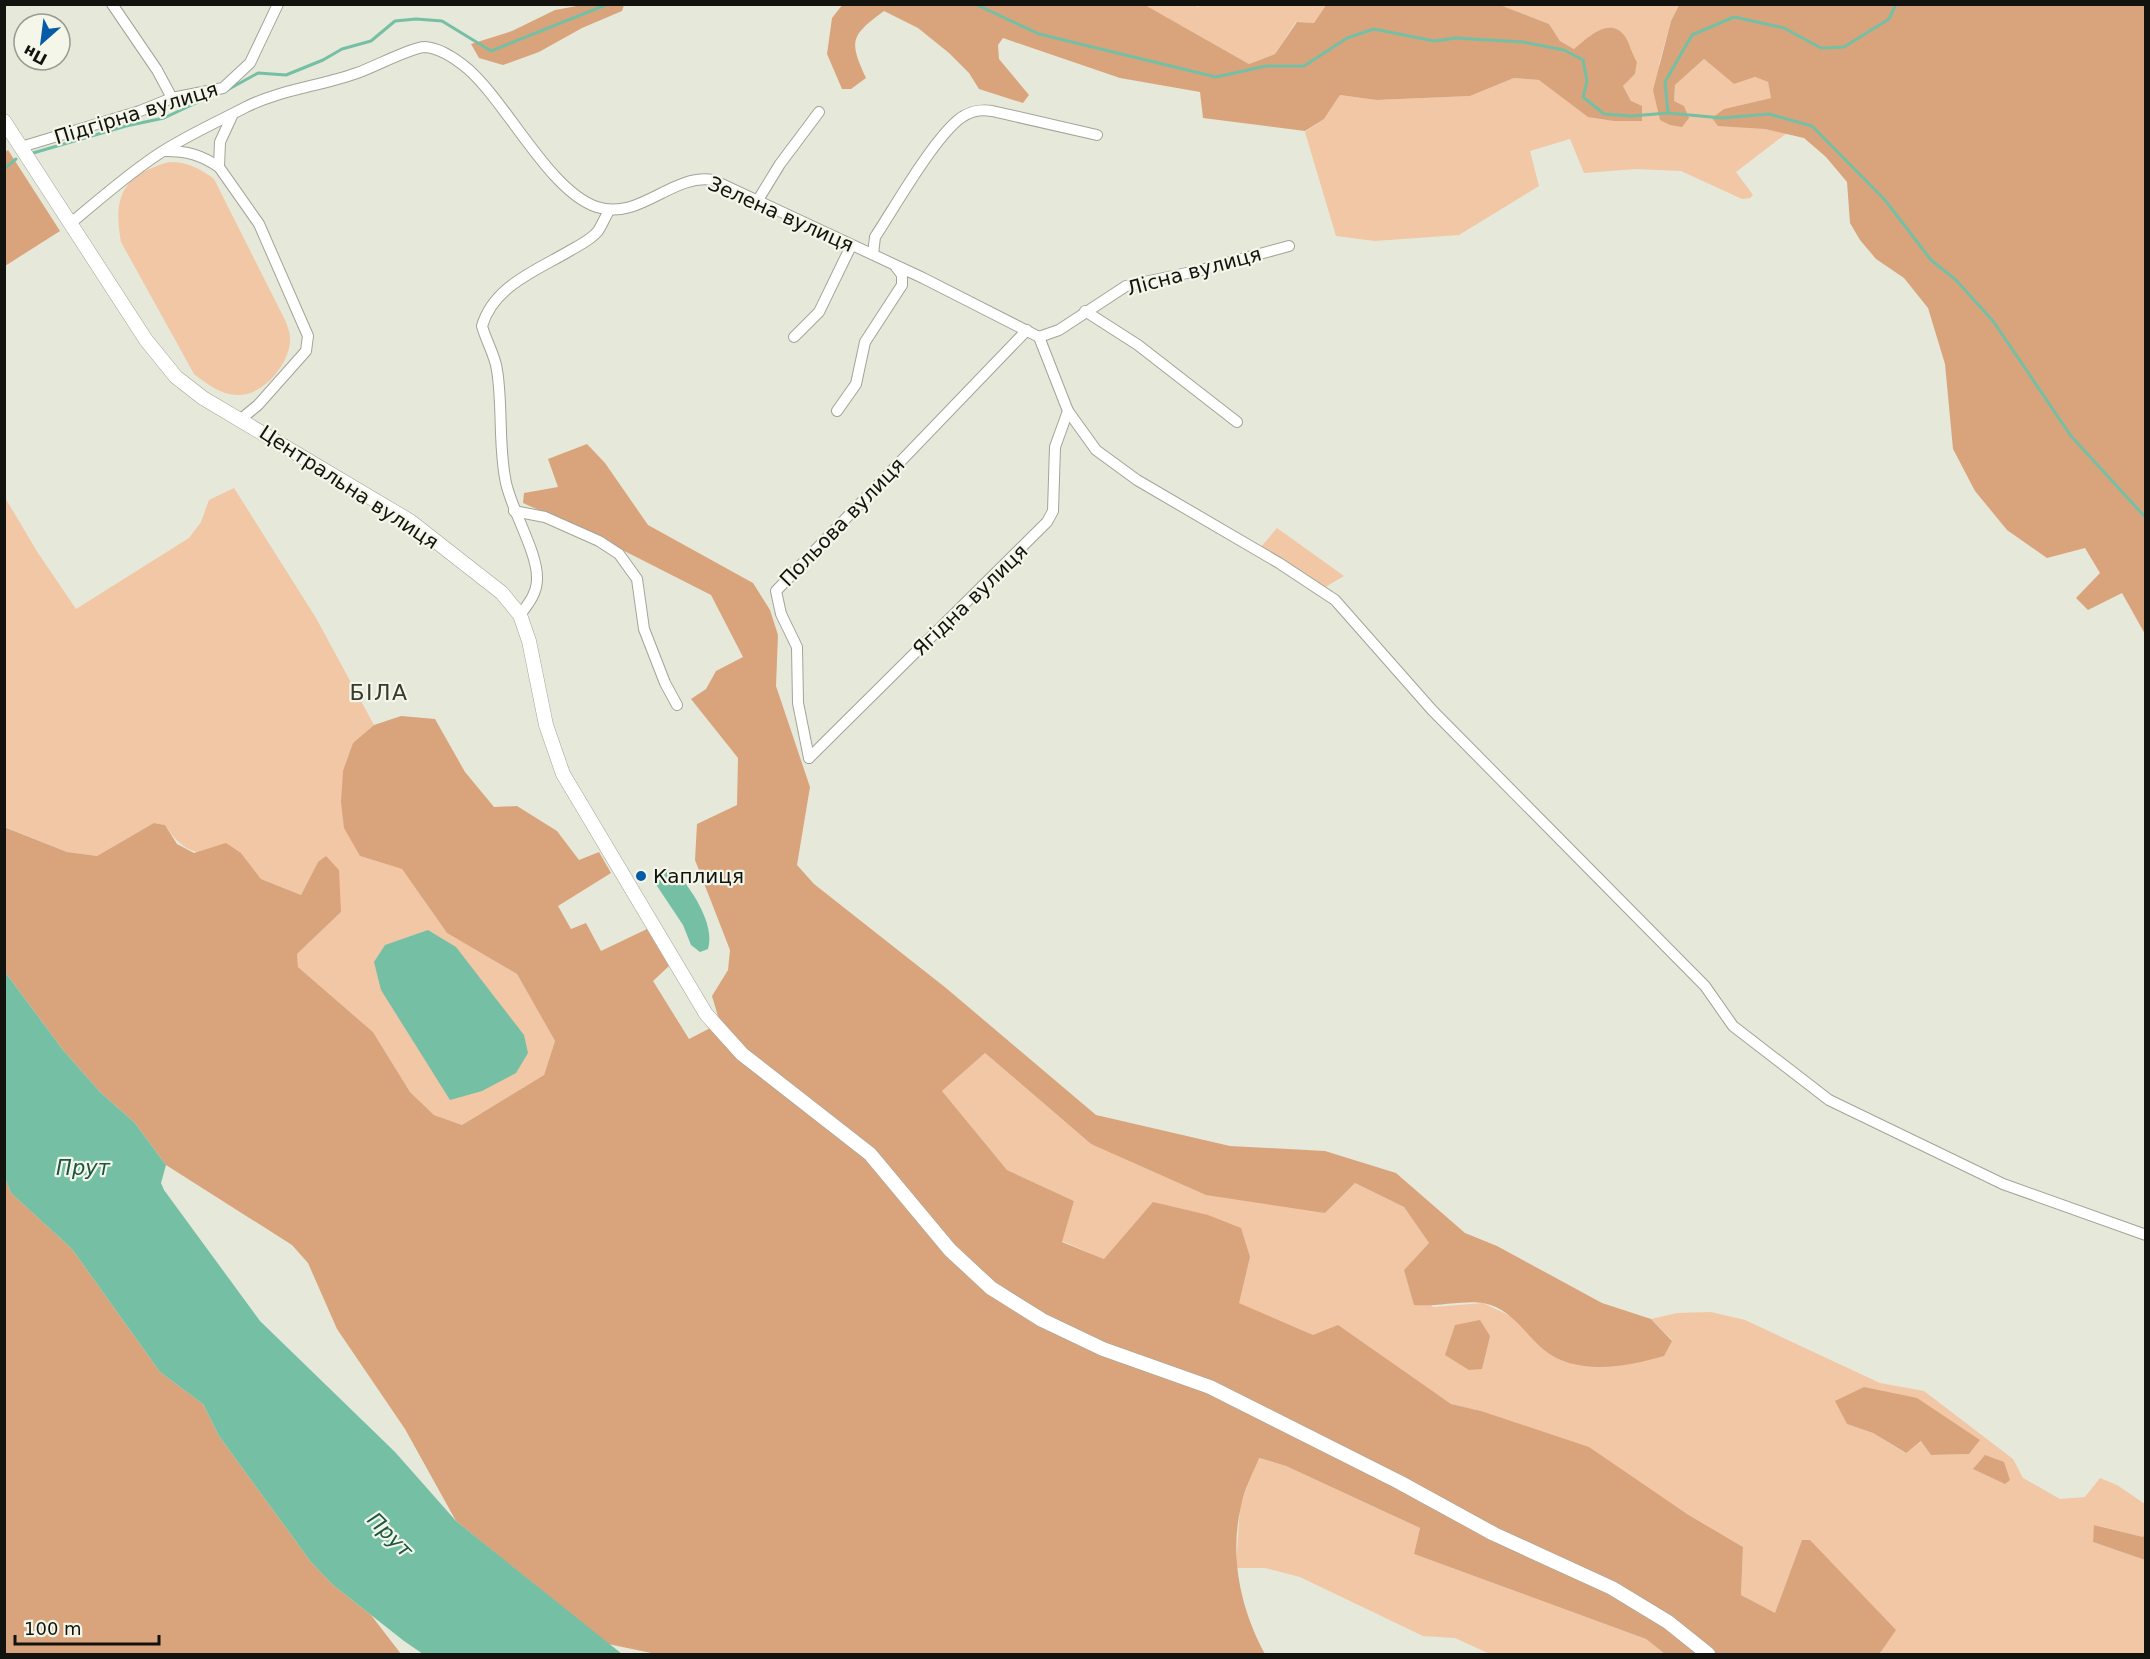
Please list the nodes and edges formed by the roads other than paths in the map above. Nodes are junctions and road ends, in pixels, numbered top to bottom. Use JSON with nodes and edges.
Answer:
{"nodes":[{"id":1,"x":112,"y":4,"type":"edge"},
{"id":2,"x":278,"y":4,"type":"edge"},
{"id":3,"x":172,"y":98,"type":"junction"},
{"id":4,"x":819,"y":112,"type":"dead end"},
{"id":5,"x":232,"y":116,"type":"junction"},
{"id":6,"x":4,"y":121,"type":"edge"},
{"id":7,"x":1097,"y":135,"type":"dead end"},
{"id":8,"x":21,"y":147,"type":"junction"},
{"id":9,"x":163,"y":151,"type":"junction"},
{"id":10,"x":219,"y":167,"type":"junction"},
{"id":11,"x":758,"y":200,"type":"junction"},
{"id":12,"x":609,"y":211,"type":"junction"},
{"id":13,"x":71,"y":223,"type":"junction"},
{"id":14,"x":851,"y":246,"type":"junction"},
{"id":15,"x":1289,"y":246,"type":"dead end"},
{"id":16,"x":873,"y":254,"type":"junction"},
{"id":17,"x":896,"y":267,"type":"junction"},
{"id":18,"x":1085,"y":312,"type":"junction"},
{"id":19,"x":1027,"y":330,"type":"junction"},
{"id":20,"x":794,"y":337,"type":"dead end"},
{"id":21,"x":1039,"y":337,"type":"junction"},
{"id":22,"x":837,"y":411,"type":"dead end"},
{"id":23,"x":1068,"y":411,"type":"junction"},
{"id":24,"x":241,"y":419,"type":"junction"},
{"id":25,"x":1237,"y":422,"type":"dead end"},
{"id":26,"x":514,"y":511,"type":"junction"},
{"id":27,"x":520,"y":615,"type":"junction"},
{"id":28,"x":677,"y":705,"type":"dead end"},
{"id":29,"x":809,"y":758,"type":"joint"},
{"id":30,"x":2145,"y":1235,"type":"edge"},
{"id":31,"x":1708,"y":1654,"type":"edge"}],
"edges":[{"from":1,"to":3,"type":"street"},
{"from":2,"to":3,"type":"street","name":"Підгірна вулиця"},
{"from":3,"to":8,"type":"street","name":"Підгірна вулиця"},
{"from":4,"to":11,"type":"street"},
{"from":5,"to":9,"type":"street"},
{"from":5,"to":10,"type":"street"},
{"from":5,"to":12,"type":"street"},
{"from":6,"to":8,"type":"main road","name":"Центральна вулиця"},
{"from":7,"to":16,"type":"street"},
{"from":8,"to":13,"type":"main road","name":"Центральна вулиця"},
{"from":9,"to":10,"type":"street"},
{"from":9,"to":13,"type":"street"},
{"from":10,"to":24,"type":"street"},
{"from":11,"to":12,"type":"street","name":"Зелена вулиця"},
{"from":11,"to":14,"type":"street","name":"Зелена вулиця"},
{"from":12,"to":26,"type":"street"},
{"from":13,"to":24,"type":"main road","name":"Центральна вулиця"},
{"from":14,"to":16,"type":"street","name":"Зелена вулиця"},
{"from":14,"to":20,"type":"street"},
{"from":15,"to":18,"type":"street","name":"Лісна вулиця"},
{"from":16,"to":17,"type":"street","name":"Зелена вулиця"},
{"from":17,"to":19,"type":"street","name":"Зелена вулиця"},
{"from":17,"to":22,"type":"street"},
{"from":18,"to":21,"type":"street","name":"Лісна вулиця"},
{"from":18,"to":25,"type":"street"},
{"from":19,"to":21,"type":"street","name":"Зелена вулиця"},
{"from":19,"to":29,"type":"street","name":"Польова вулиця"},
{"from":21,"to":23,"type":"street"},
{"from":23,"to":29,"type":"street","name":"Ягідна вулиця"},
{"from":23,"to":30,"type":"street"},
{"from":24,"to":27,"type":"main road","name":"Центральна вулиця"},
{"from":26,"to":27,"type":"street"},
{"from":26,"to":28,"type":"street"},
{"from":27,"to":31,"type":"main road","name":"Центральна вулиця"}]}
